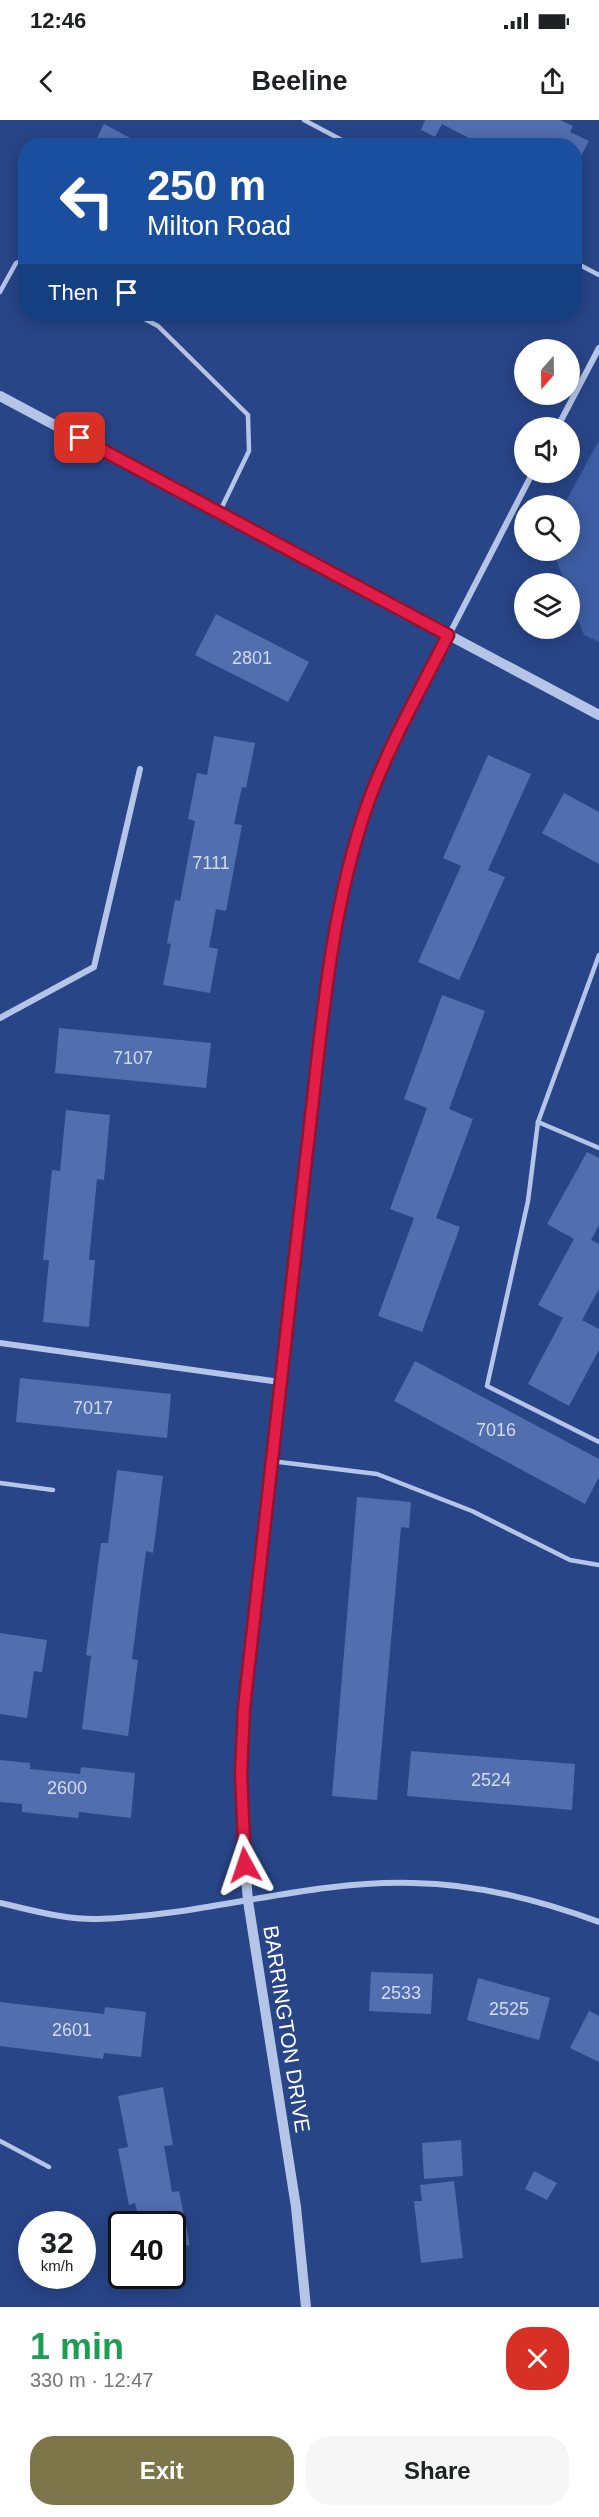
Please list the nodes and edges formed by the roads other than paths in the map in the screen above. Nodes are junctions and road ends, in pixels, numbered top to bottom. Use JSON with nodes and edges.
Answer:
{"nodes":[{"id":1,"x":304,"y":120,"type":"edge"},
{"id":2,"x":338,"y":138,"type":"edge"},
{"id":3,"x":18,"y":262,"type":"edge"},
{"id":4,"x":582,"y":266,"type":"edge"},
{"id":5,"x":599,"y":275,"type":"edge"},
{"id":6,"x":0,"y":292,"type":"edge"},
{"id":7,"x":148,"y":321,"type":"edge"},
{"id":8,"x":599,"y":348,"type":"edge"},
{"id":9,"x":0,"y":396,"type":"edge"},
{"id":10,"x":562,"y":417,"type":"edge"},
{"id":11,"x":526,"y":483,"type":"edge"},
{"id":12,"x":218,"y":513,"type":"junction"},
{"id":13,"x":448,"y":635,"type":"junction"},
{"id":14,"x":599,"y":715,"type":"edge"},
{"id":15,"x":141,"y":769,"type":"dead end"},
{"id":16,"x":599,"y":955,"type":"edge"},
{"id":17,"x":0,"y":1018,"type":"edge"},
{"id":18,"x":538,"y":1122,"type":"junction"},
{"id":19,"x":599,"y":1148,"type":"edge"},
{"id":20,"x":0,"y":1343,"type":"edge"},
{"id":21,"x":280,"y":1382,"type":"junction"},
{"id":22,"x":599,"y":1442,"type":"edge"},
{"id":23,"x":271,"y":1461,"type":"junction"},
{"id":24,"x":0,"y":1483,"type":"edge"},
{"id":25,"x":53,"y":1490,"type":"dead end"},
{"id":26,"x":599,"y":1565,"type":"edge"},
{"id":27,"x":248,"y":1901,"type":"junction"},
{"id":28,"x":0,"y":1903,"type":"edge"},
{"id":29,"x":599,"y":1922,"type":"edge"},
{"id":30,"x":0,"y":2140,"type":"edge"},
{"id":31,"x":49,"y":2167,"type":"dead end"},
{"id":32,"x":306,"y":2307,"type":"edge"}],
"edges":[{"from":1,"to":2,"type":"lane"},
{"from":3,"to":6,"type":"lane"},
{"from":4,"to":5,"type":"lane"},
{"from":7,"to":12,"type":"lane"},
{"from":8,"to":10,"type":"street"},
{"from":9,"to":12,"type":"street"},
{"from":11,"to":13,"type":"street","name":"BARRINGTON DRIVE"},
{"from":12,"to":13,"type":"street"},
{"from":13,"to":14,"type":"street"},
{"from":13,"to":21,"type":"street","name":"BARRINGTON DRIVE"},
{"from":15,"to":17,"type":"street"},
{"from":16,"to":18,"type":"lane"},
{"from":18,"to":19,"type":"lane"},
{"from":18,"to":22,"type":"lane"},
{"from":20,"to":21,"type":"street"},
{"from":21,"to":23,"type":"street","name":"BARRINGTON DRIVE"},
{"from":23,"to":26,"type":"lane"},
{"from":23,"to":27,"type":"street","name":"BARRINGTON DRIVE"},
{"from":24,"to":25,"type":"lane"},
{"from":27,"to":28,"type":"street"},
{"from":27,"to":29,"type":"street"},
{"from":27,"to":32,"type":"street","name":"BARRINGTON DRIVE"},
{"from":30,"to":31,"type":"lane"}]}
